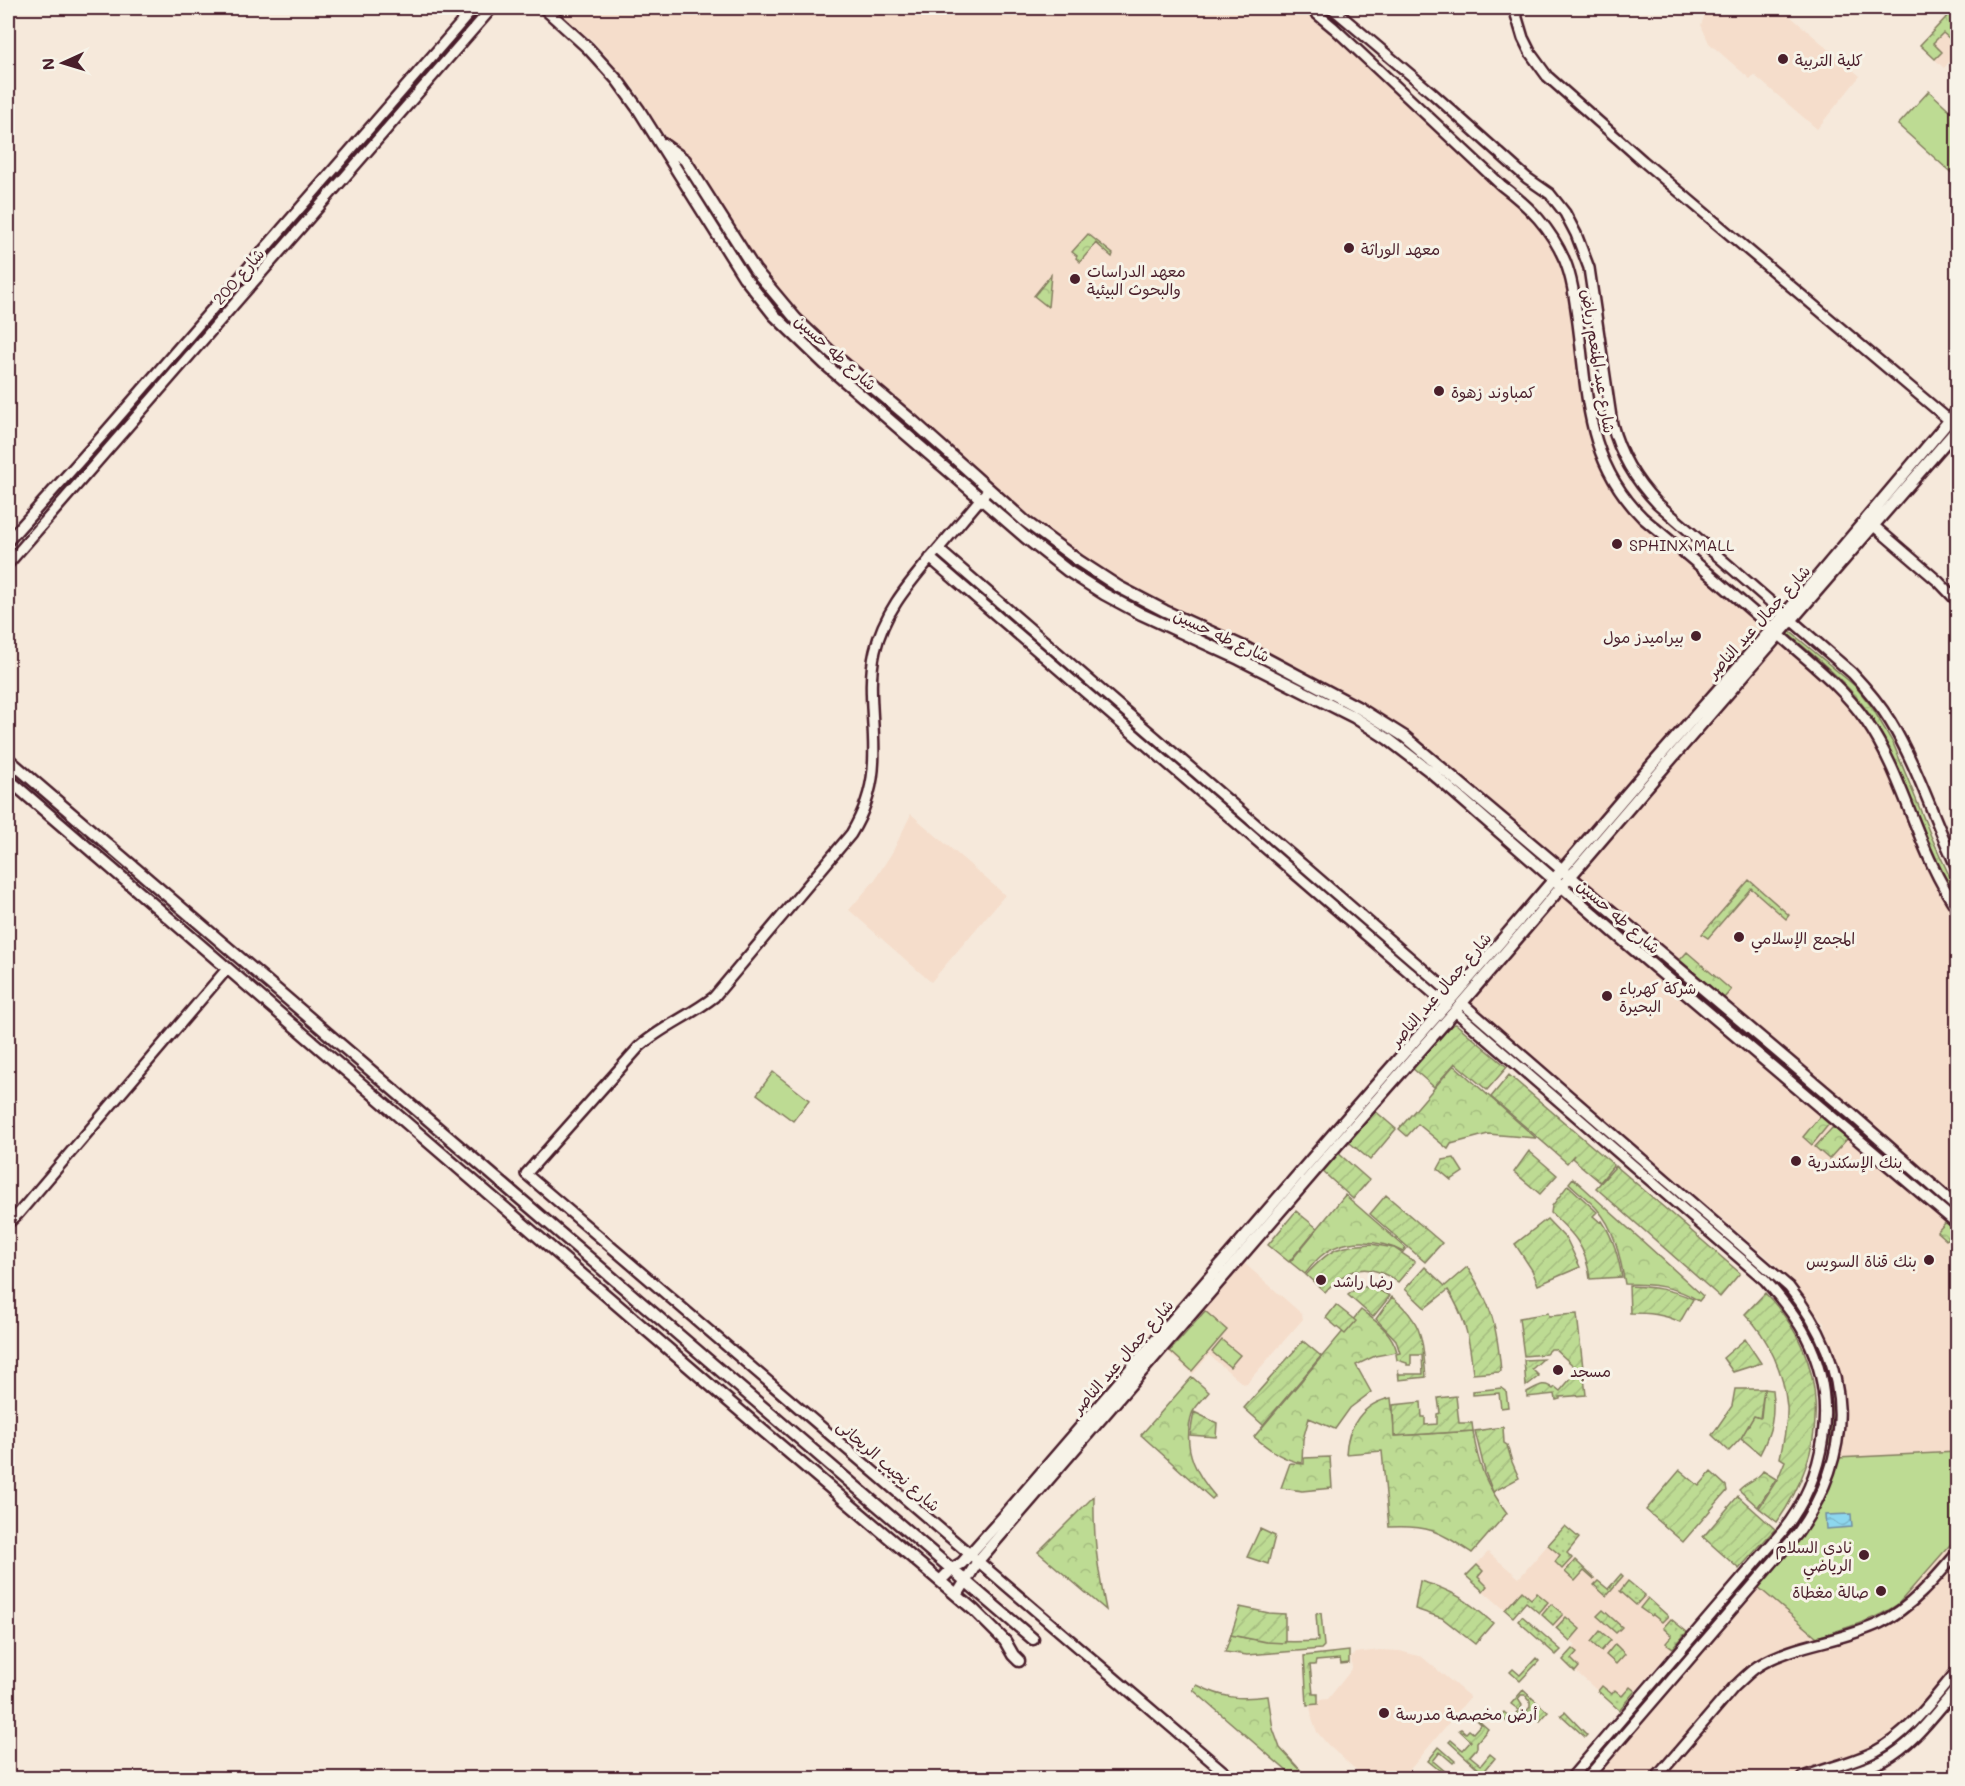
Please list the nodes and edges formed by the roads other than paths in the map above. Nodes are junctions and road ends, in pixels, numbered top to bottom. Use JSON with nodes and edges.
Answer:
{"nodes":[{"id":1,"x":474,"y":8,"type":"edge"},
{"id":2,"x":492,"y":8,"type":"edge"},
{"id":3,"x":544,"y":8,"type":"edge"},
{"id":4,"x":1310,"y":8,"type":"edge"},
{"id":5,"x":1332,"y":8,"type":"edge"},
{"id":6,"x":1514,"y":8,"type":"edge"},
{"id":7,"x":1344,"y":17,"type":"junction"},
{"id":8,"x":1334,"y":28,"type":"junction"},
{"id":9,"x":659,"y":142,"type":"junction"},
{"id":10,"x":1958,"y":410,"type":"edge"},
{"id":11,"x":1953,"y":424,"type":"edge"},
{"id":12,"x":988,"y":489,"type":"junction"},
{"id":13,"x":981,"y":499,"type":"junction"},
{"id":14,"x":1874,"y":526,"type":"junction"},
{"id":15,"x":8,"y":541,"type":"edge"},
{"id":16,"x":938,"y":549,"type":"junction"},
{"id":17,"x":930,"y":558,"type":"junction"},
{"id":18,"x":8,"y":564,"type":"edge"},
{"id":19,"x":1958,"y":602,"type":"edge"},
{"id":20,"x":1787,"y":617,"type":"junction"},
{"id":21,"x":1775,"y":631,"type":"junction"},
{"id":22,"x":8,"y":759,"type":"edge"},
{"id":23,"x":8,"y":779,"type":"edge"},
{"id":24,"x":1958,"y":870,"type":"edge"},
{"id":25,"x":1566,"y":873,"type":"junction"},
{"id":26,"x":1558,"y":883,"type":"junction"},
{"id":27,"x":1958,"y":910,"type":"edge"},
{"id":28,"x":227,"y":969,"type":"junction"},
{"id":29,"x":1455,"y":1004,"type":"junction"},
{"id":30,"x":1830,"y":1096,"type":"junction"},
{"id":31,"x":1820,"y":1108,"type":"junction"},
{"id":32,"x":1958,"y":1208,"type":"edge"},
{"id":33,"x":8,"y":1223,"type":"edge"},
{"id":34,"x":1958,"y":1224,"type":"edge"},
{"id":35,"x":1772,"y":1270,"type":"junction"},
{"id":36,"x":1765,"y":1280,"type":"junction"},
{"id":37,"x":1958,"y":1552,"type":"edge"},
{"id":38,"x":974,"y":1558,"type":"junction"},
{"id":39,"x":952,"y":1569,"type":"junction"},
{"id":40,"x":940,"y":1581,"type":"junction"},
{"id":41,"x":966,"y":1581,"type":"junction"},
{"id":42,"x":957,"y":1595,"type":"junction"},
{"id":43,"x":1033,"y":1639,"type":"dead end"},
{"id":44,"x":1019,"y":1661,"type":"dead end"},
{"id":45,"x":1958,"y":1670,"type":"edge"},
{"id":46,"x":1958,"y":1687,"type":"edge"},
{"id":47,"x":1231,"y":1779,"type":"edge"},
{"id":48,"x":1571,"y":1779,"type":"edge"},
{"id":49,"x":1587,"y":1779,"type":"edge"},
{"id":50,"x":1656,"y":1779,"type":"edge"},
{"id":51,"x":1802,"y":1779,"type":"edge"},
{"id":52,"x":1836,"y":1779,"type":"edge"}],
"edges":[{"from":1,"to":15,"type":"street","name":"شارع 200"},
{"from":2,"to":18,"type":"street","name":"شارع 200"},
{"from":3,"to":9,"type":"main road","name":"شارع طه حسين"},
{"from":4,"to":8,"type":"street","name":"شارع عبد المنعم رياض"},
{"from":5,"to":7,"type":"street","name":"شارع عبد المنعم رياض"},
{"from":6,"to":11,"type":"street"},
{"from":7,"to":8,"type":"street"},
{"from":7,"to":20,"type":"street","name":"شارع عبد المنعم رياض"},
{"from":8,"to":21,"type":"street","name":"شارع عبد المنعم رياض"},
{"from":9,"to":12,"type":"main road","name":"شارع طه حسين"},
{"from":9,"to":13,"type":"main road","name":"شارع طه حسين"},
{"from":10,"to":11,"type":"main road","name":"شارع جمال عبد الناصر"},
{"from":11,"to":14,"type":"main road","name":"شارع جمال عبد الناصر"},
{"from":11,"to":20,"type":"main road","name":"شارع جمال عبد الناصر"},
{"from":12,"to":13,"type":"street"},
{"from":12,"to":25,"type":"main road","name":"شارع طه حسين"},
{"from":13,"to":16,"type":"street"},
{"from":13,"to":26,"type":"main road","name":"شارع طه حسين"},
{"from":14,"to":19,"type":"street"},
{"from":14,"to":20,"type":"main road","name":"شارع جمال عبد الناصر"},
{"from":16,"to":17,"type":"street"},
{"from":16,"to":29,"type":"street"},
{"from":17,"to":29,"type":"street"},
{"from":17,"to":38,"type":"street","name":"شارع نجيب الريحانى"},
{"from":20,"to":21,"type":"main road","name":"شارع جمال عبد الناصر"},
{"from":20,"to":24,"type":"street","name":"شارع عبد المنعم رياض"},
{"from":21,"to":25,"type":"main road","name":"شارع جمال عبد الناصر"},
{"from":21,"to":27,"type":"street","name":"شارع عبد المنعم رياض"},
{"from":22,"to":39,"type":"main road"},
{"from":23,"to":28,"type":"main road"},
{"from":25,"to":26,"type":"main road","name":"شارع جمال عبد الناصر"},
{"from":25,"to":30,"type":"main road","name":"شارع طه حسين"},
{"from":26,"to":29,"type":"main road","name":"شارع جمال عبد الناصر"},
{"from":26,"to":31,"type":"main road","name":"شارع طه حسين"},
{"from":28,"to":33,"type":"street"},
{"from":28,"to":40,"type":"main road"},
{"from":29,"to":35,"type":"street"},
{"from":29,"to":36,"type":"street"},
{"from":29,"to":38,"type":"main road","name":"شارع جمال عبد الناصر"},
{"from":30,"to":31,"type":"main road"},
{"from":30,"to":32,"type":"main road","name":"شارع طه حسين"},
{"from":31,"to":34,"type":"main road","name":"شارع طه حسين"},
{"from":35,"to":36,"type":"street"},
{"from":35,"to":49,"type":"street"},
{"from":36,"to":48,"type":"street"},
{"from":37,"to":50,"type":"street"},
{"from":38,"to":39,"type":"main road","name":"شارع جمال عبد الناصر"},
{"from":38,"to":41,"type":"main road","name":"شارع جمال عبد الناصر"},
{"from":38,"to":47,"type":"street","name":"شارع نجيب الريحانى"},
{"from":39,"to":40,"type":"main road","name":"شارع جمال عبد الناصر"},
{"from":39,"to":41,"type":"main road"},
{"from":40,"to":42,"type":"main road"},
{"from":41,"to":42,"type":"main road","name":"شارع جمال عبد الناصر"},
{"from":41,"to":43,"type":"main road"},
{"from":42,"to":44,"type":"main road"},
{"from":45,"to":51,"type":"street"},
{"from":46,"to":52,"type":"street"}]}
